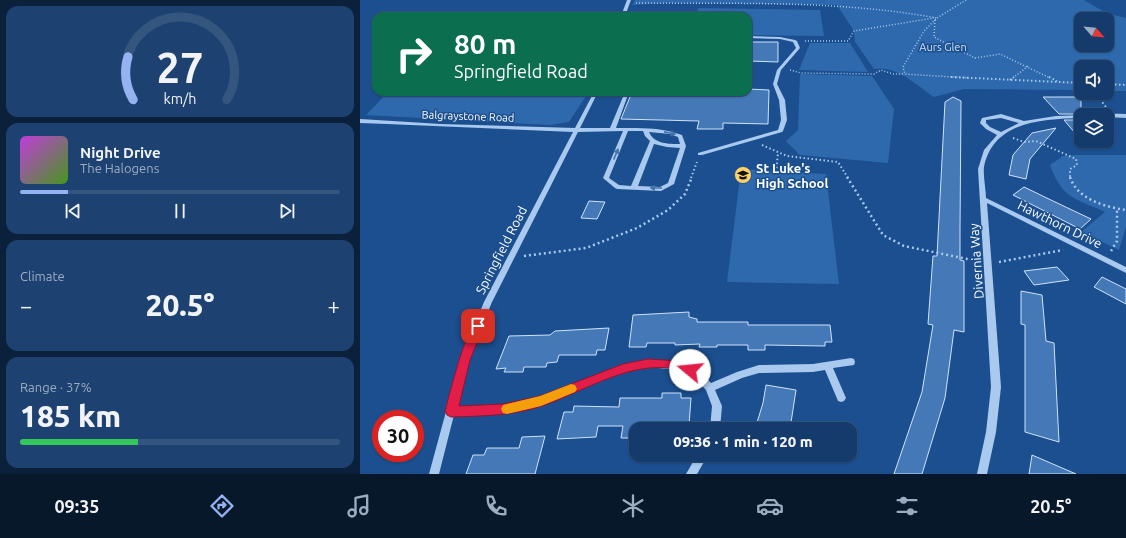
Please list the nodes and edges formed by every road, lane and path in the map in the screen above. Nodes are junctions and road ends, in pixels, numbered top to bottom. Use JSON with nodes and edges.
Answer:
{"nodes":[{"id":1,"x":966,"y":0,"type":"edge"},
{"id":2,"x":628,"y":1,"type":"edge"},
{"id":3,"x":624,"y":12,"type":"edge"},
{"id":4,"x":936,"y":19,"type":"junction"},
{"id":5,"x":752,"y":37,"type":"edge"},
{"id":6,"x":795,"y":42,"type":"junction"},
{"id":7,"x":1028,"y":66,"type":"junction"},
{"id":8,"x":779,"y":70,"type":"junction"},
{"id":9,"x":905,"y":74,"type":"junction"},
{"id":10,"x":1010,"y":80,"type":"junction"},
{"id":11,"x":1061,"y":83,"type":"junction"},
{"id":12,"x":1074,"y":83,"type":"edge"},
{"id":13,"x":1114,"y":84,"type":"edge"},
{"id":14,"x":1126,"y":85,"type":"edge"},
{"id":15,"x":594,"y":96,"type":"edge"},
{"id":16,"x":625,"y":96,"type":"edge"},
{"id":17,"x":1074,"y":116,"type":"edge"},
{"id":18,"x":1114,"y":116,"type":"edge"},
{"id":19,"x":1126,"y":116,"type":"edge"},
{"id":20,"x":360,"y":121,"type":"edge"},
{"id":21,"x":1025,"y":123,"type":"junction"},
{"id":22,"x":576,"y":130,"type":"junction"},
{"id":23,"x":612,"y":130,"type":"junction"},
{"id":24,"x":626,"y":130,"type":"junction"},
{"id":25,"x":646,"y":131,"type":"junction"},
{"id":26,"x":1003,"y":134,"type":"junction"},
{"id":27,"x":756,"y":138,"type":"junction"},
{"id":28,"x":653,"y":140,"type":"junction"},
{"id":29,"x":683,"y":146,"type":"junction"},
{"id":30,"x":778,"y":153,"type":"junction"},
{"id":31,"x":700,"y":154,"type":"joint"},
{"id":32,"x":776,"y":172,"type":"dead end"},
{"id":33,"x":634,"y":187,"type":"junction"},
{"id":34,"x":983,"y":199,"type":"junction"},
{"id":35,"x":1117,"y":209,"type":"junction"},
{"id":36,"x":1126,"y":210,"type":"edge"},
{"id":37,"x":1080,"y":247,"type":"junction"},
{"id":38,"x":512,"y":258,"type":"junction"},
{"id":39,"x":1105,"y":259,"type":"junction"},
{"id":40,"x":989,"y":264,"type":"junction"},
{"id":41,"x":1126,"y":270,"type":"edge"},
{"id":42,"x":851,"y":362,"type":"dead end"},
{"id":43,"x":828,"y":366,"type":"junction"},
{"id":44,"x":710,"y":388,"type":"junction"},
{"id":45,"x":841,"y":398,"type":"dead end"},
{"id":46,"x":451,"y":411,"type":"junction"},
{"id":47,"x":716,"y":422,"type":"edge"},
{"id":48,"x":699,"y":462,"type":"edge"},
{"id":49,"x":434,"y":474,"type":"edge"},
{"id":50,"x":691,"y":474,"type":"edge"},
{"id":51,"x":982,"y":474,"type":"edge"}],
"edges":[{"from":1,"to":4,"type":"path"},
{"from":2,"to":3,"type":"street"},
{"from":2,"to":4,"type":"path"},
{"from":4,"to":6,"type":"path"},
{"from":4,"to":7,"type":"path"},
{"from":4,"to":9,"type":"path"},
{"from":5,"to":6,"type":"street"},
{"from":6,"to":8,"type":"street"},
{"from":7,"to":10,"type":"path"},
{"from":7,"to":11,"type":"path"},
{"from":8,"to":9,"type":"path"},
{"from":8,"to":27,"type":"street"},
{"from":9,"to":10,"type":"path"},
{"from":10,"to":11,"type":"path"},
{"from":11,"to":12,"type":"path"},
{"from":13,"to":14,"type":"path"},
{"from":15,"to":22,"type":"street","name":"Springfield Road"},
{"from":16,"to":23,"type":"street"},
{"from":17,"to":21,"type":"street","name":"Divernia Way"},
{"from":18,"to":19,"type":"street"},
{"from":20,"to":22,"type":"street","name":"Balgraystone Road"},
{"from":21,"to":26,"type":"street","name":"Divernia Way"},
{"from":21,"to":26,"type":"street"},
{"from":22,"to":23,"type":"street","name":"Balgraystone Road"},
{"from":22,"to":38,"type":"street","name":"Springfield Road"},
{"from":23,"to":24,"type":"street","name":"Balgraystone Road"},
{"from":24,"to":25,"type":"street","name":"Balgraystone Road"},
{"from":33,"to":24,"type":"street","one_way":true},
{"from":25,"to":28,"type":"street"},
{"from":25,"to":29,"type":"street","name":"Balgraystone Road","one_way":true},
{"from":26,"to":34,"type":"street","name":"Divernia Way"},
{"from":26,"to":35,"type":"path"},
{"from":27,"to":30,"type":"path"},
{"from":27,"to":31,"type":"street"},
{"from":28,"to":29,"type":"street"},
{"from":28,"to":33,"type":"street"},
{"from":29,"to":33,"type":"street","one_way":true},
{"from":30,"to":32,"type":"path"},
{"from":30,"to":40,"type":"path"},
{"from":31,"to":38,"type":"path"},
{"from":34,"to":37,"type":"street","name":"Hawthorn Drive"},
{"from":34,"to":40,"type":"street","name":"Divernia Way"},
{"from":35,"to":36,"type":"path"},
{"from":35,"to":39,"type":"path"},
{"from":37,"to":39,"type":"street","name":"Hawthorn Drive"},
{"from":37,"to":40,"type":"path"},
{"from":38,"to":46,"type":"street","name":"Springfield Road"},
{"from":39,"to":41,"type":"street","name":"Hawthorn Drive"},
{"from":40,"to":51,"type":"street","name":"Divernia Way"},
{"from":42,"to":43,"type":"street"},
{"from":43,"to":44,"type":"street"},
{"from":43,"to":45,"type":"street"},
{"from":44,"to":46,"type":"street"},
{"from":44,"to":47,"type":"street"},
{"from":46,"to":49,"type":"street","name":"Springfield Road"},
{"from":48,"to":50,"type":"street"}]}
